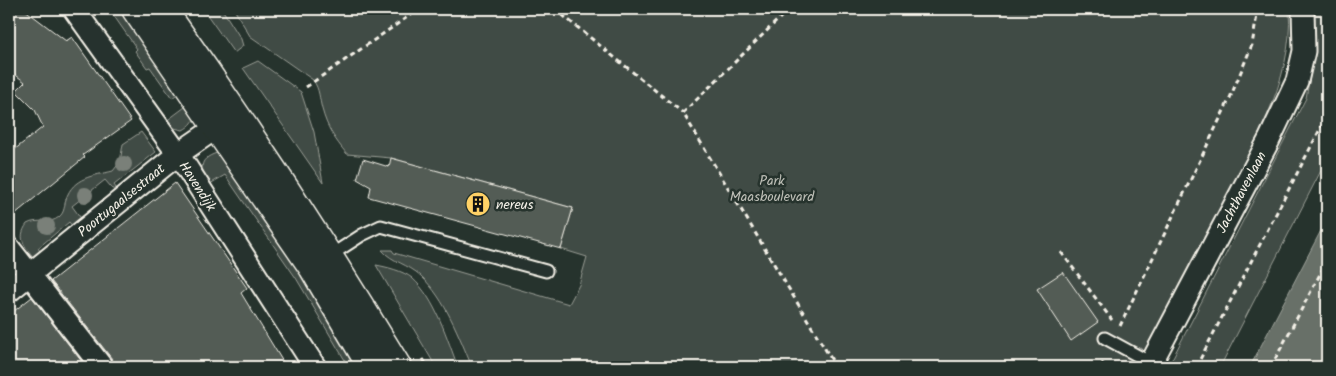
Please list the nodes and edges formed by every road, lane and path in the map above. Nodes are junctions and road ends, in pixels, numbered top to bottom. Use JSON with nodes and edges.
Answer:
{"nodes":[{"id":1,"x":74,"y":9,"type":"edge"},
{"id":2,"x":136,"y":9,"type":"edge"},
{"id":3,"x":162,"y":9,"type":"edge"},
{"id":4,"x":419,"y":9,"type":"edge"},
{"id":5,"x":555,"y":9,"type":"edge"},
{"id":6,"x":789,"y":9,"type":"edge"},
{"id":7,"x":1258,"y":9,"type":"edge"},
{"id":8,"x":1303,"y":9,"type":"edge"},
{"id":9,"x":306,"y":87,"type":"dead end"},
{"id":10,"x":683,"y":113,"type":"junction"},
{"id":11,"x":1327,"y":116,"type":"edge"},
{"id":12,"x":227,"y":121,"type":"junction"},
{"id":13,"x":178,"y":154,"type":"junction"},
{"id":14,"x":9,"y":248,"type":"edge"},
{"id":15,"x":1061,"y":252,"type":"dead end"},
{"id":16,"x":1327,"y":261,"type":"edge"},
{"id":17,"x":321,"y":262,"type":"junction"},
{"id":18,"x":546,"y":272,"type":"dead end"},
{"id":19,"x":28,"y":275,"type":"junction"},
{"id":20,"x":9,"y":290,"type":"edge"},
{"id":21,"x":1109,"y":340,"type":"joint"},
{"id":22,"x":1150,"y":365,"type":"edge"},
{"id":23,"x":102,"y":367,"type":"edge"},
{"id":24,"x":316,"y":367,"type":"edge"},
{"id":25,"x":372,"y":367,"type":"edge"},
{"id":26,"x":398,"y":367,"type":"edge"},
{"id":27,"x":836,"y":367,"type":"edge"},
{"id":28,"x":1101,"y":367,"type":"edge"},
{"id":29,"x":1196,"y":367,"type":"edge"},
{"id":30,"x":1271,"y":367,"type":"edge"}],
"edges":[{"from":1,"to":13,"type":"street","name":"Havendijk"},
{"from":2,"to":12,"type":"street"},
{"from":3,"to":12,"type":"street"},
{"from":4,"to":9,"type":"path"},
{"from":5,"to":10,"type":"path"},
{"from":6,"to":10,"type":"path"},
{"from":7,"to":15,"type":"path"},
{"from":8,"to":22,"type":"street","name":"Jachthavenlaan"},
{"from":10,"to":27,"type":"path"},
{"from":11,"to":29,"type":"path"},
{"from":12,"to":13,"type":"street","name":"Poortugaalsestraat"},
{"from":12,"to":17,"type":"street"},
{"from":13,"to":19,"type":"street","name":"Poortugaalsestraat"},
{"from":13,"to":24,"type":"street","name":"Havendijk"},
{"from":14,"to":19,"type":"street"},
{"from":16,"to":30,"type":"path"},
{"from":17,"to":18,"type":"lane"},
{"from":17,"to":25,"type":"street"},
{"from":17,"to":26,"type":"street"},
{"from":19,"to":20,"type":"street","name":"Poortugaalsestraat"},
{"from":19,"to":23,"type":"street"},
{"from":21,"to":22,"type":"lane"},
{"from":21,"to":28,"type":"path"}]}
